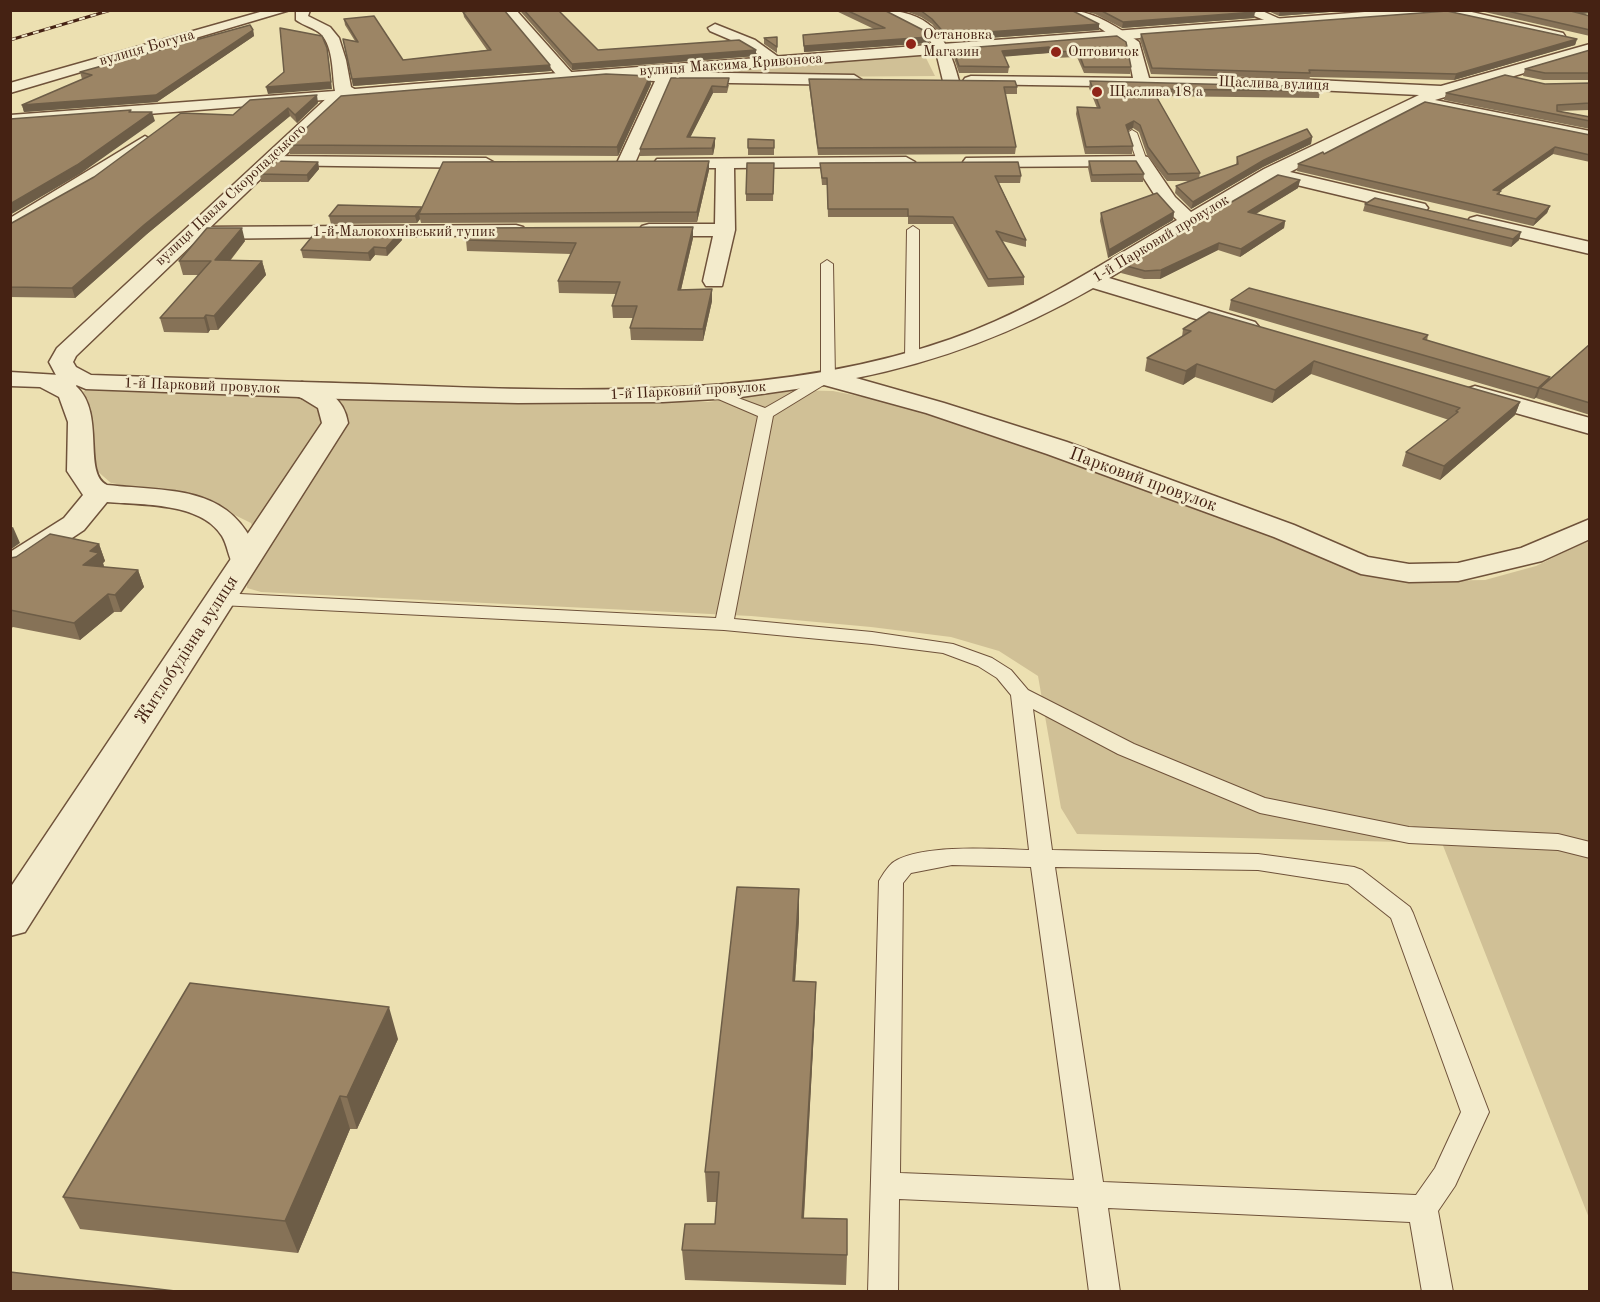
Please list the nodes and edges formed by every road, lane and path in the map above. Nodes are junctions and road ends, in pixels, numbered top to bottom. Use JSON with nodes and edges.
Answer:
{"nodes":[{"id":1,"x":284,"y":10,"type":"edge"},
{"id":2,"x":303,"y":10,"type":"edge"},
{"id":3,"x":508,"y":10,"type":"edge"},
{"id":4,"x":883,"y":10,"type":"edge"},
{"id":5,"x":1068,"y":10,"type":"edge"},
{"id":6,"x":1245,"y":10,"type":"edge"},
{"id":7,"x":1450,"y":11,"type":"edge"},
{"id":8,"x":1399,"y":12,"type":"edge"},
{"id":9,"x":1281,"y":23,"type":"junction"},
{"id":10,"x":715,"y":28,"type":"dead end"},
{"id":11,"x":1121,"y":35,"type":"junction"},
{"id":12,"x":1590,"y":42,"type":"edge"},
{"id":13,"x":1590,"y":48,"type":"edge"},
{"id":14,"x":944,"y":49,"type":"junction"},
{"id":15,"x":777,"y":61,"type":"junction"},
{"id":16,"x":592,"y":75,"type":"junction"},
{"id":17,"x":1495,"y":75,"type":"junction"},
{"id":18,"x":567,"y":77,"type":"junction"},
{"id":19,"x":664,"y":78,"type":"junction"},
{"id":20,"x":865,"y":80,"type":"edge"},
{"id":21,"x":1515,"y":80,"type":"edge"},
{"id":22,"x":930,"y":81,"type":"edge"},
{"id":23,"x":951,"y":81,"type":"junction"},
{"id":24,"x":1142,"y":81,"type":"junction"},
{"id":25,"x":10,"y":88,"type":"edge"},
{"id":26,"x":1442,"y":91,"type":"junction"},
{"id":27,"x":355,"y":94,"type":"junction"},
{"id":28,"x":1417,"y":101,"type":"junction"},
{"id":29,"x":189,"y":106,"type":"junction"},
{"id":30,"x":10,"y":120,"type":"edge"},
{"id":31,"x":1132,"y":133,"type":"edge"},
{"id":32,"x":1590,"y":136,"type":"edge"},
{"id":33,"x":269,"y":161,"type":"junction"},
{"id":34,"x":1142,"y":161,"type":"junction"},
{"id":35,"x":925,"y":162,"type":"edge"},
{"id":36,"x":948,"y":162,"type":"edge"},
{"id":37,"x":503,"y":163,"type":"edge"},
{"id":38,"x":604,"y":163,"type":"edge"},
{"id":39,"x":626,"y":163,"type":"junction"},
{"id":40,"x":725,"y":163,"type":"junction"},
{"id":41,"x":1271,"y":173,"type":"junction"},
{"id":42,"x":1190,"y":222,"type":"junction"},
{"id":43,"x":10,"y":227,"type":"edge"},
{"id":44,"x":630,"y":230,"type":"edge"},
{"id":45,"x":725,"y":230,"type":"junction"},
{"id":46,"x":913,"y":230,"type":"dead end"},
{"id":47,"x":535,"y":231,"type":"edge"},
{"id":48,"x":191,"y":233,"type":"junction"},
{"id":49,"x":1590,"y":248,"type":"edge"},
{"id":50,"x":827,"y":264,"type":"dead end"},
{"id":51,"x":1091,"y":280,"type":"junction"},
{"id":52,"x":714,"y":281,"type":"dead end"},
{"id":53,"x":1270,"y":334,"type":"edge"},
{"id":54,"x":912,"y":358,"type":"junction"},
{"id":55,"x":828,"y":378,"type":"junction"},
{"id":56,"x":10,"y":380,"type":"edge"},
{"id":57,"x":44,"y":380,"type":"junction"},
{"id":58,"x":86,"y":382,"type":"junction"},
{"id":59,"x":1449,"y":387,"type":"edge"},
{"id":60,"x":302,"y":390,"type":"junction"},
{"id":61,"x":709,"y":392,"type":"junction"},
{"id":62,"x":766,"y":414,"type":"junction"},
{"id":63,"x":1590,"y":426,"type":"edge"},
{"id":64,"x":100,"y":494,"type":"junction"},
{"id":65,"x":1590,"y":528,"type":"edge"},
{"id":66,"x":245,"y":560,"type":"junction"},
{"id":67,"x":10,"y":566,"type":"edge"},
{"id":68,"x":220,"y":599,"type":"junction"},
{"id":69,"x":724,"y":624,"type":"junction"},
{"id":70,"x":1022,"y":694,"type":"junction"},
{"id":71,"x":1590,"y":850,"type":"edge"},
{"id":72,"x":1041,"y":859,"type":"junction"},
{"id":73,"x":10,"y":921,"type":"edge"},
{"id":74,"x":885,"y":1185,"type":"junction"},
{"id":75,"x":1090,"y":1193,"type":"junction"},
{"id":76,"x":1423,"y":1209,"type":"junction"},
{"id":77,"x":883,"y":1292,"type":"edge"},
{"id":78,"x":1105,"y":1292,"type":"edge"},
{"id":79,"x":1438,"y":1292,"type":"edge"}],
"edges":[{"from":1,"to":25,"type":"street","name":"вулиця Богуна"},
{"from":2,"to":27,"type":"street"},
{"from":3,"to":18,"type":"street"},
{"from":4,"to":14,"type":"street"},
{"from":5,"to":11,"type":"street"},
{"from":6,"to":9,"type":"street"},
{"from":7,"to":8,"type":"street","name":"вулиця Максима Кривоноса"},
{"from":7,"to":12,"type":"street","name":"вулиця Максима Кривоноса"},
{"from":8,"to":9,"type":"street","name":"вулиця Максима Кривоноса"},
{"from":9,"to":11,"type":"street","name":"вулиця Максима Кривоноса"},
{"from":10,"to":15,"type":"street"},
{"from":11,"to":14,"type":"street","name":"вулиця Максима Кривоноса"},
{"from":11,"to":24,"type":"street"},
{"from":13,"to":17,"type":"street","name":"Щаслива вулиця"},
{"from":14,"to":15,"type":"street","name":"вулиця Максима Кривоноса"},
{"from":14,"to":23,"type":"street"},
{"from":15,"to":16,"type":"street","name":"вулиця Максима Кривоноса"},
{"from":16,"to":18,"type":"street","name":"вулиця Максима Кривоноса"},
{"from":16,"to":19,"type":"street"},
{"from":17,"to":21,"type":"lane"},
{"from":17,"to":26,"type":"street","name":"Щаслива вулиця"},
{"from":18,"to":27,"type":"street","name":"вулиця Максима Кривоноса"},
{"from":19,"to":20,"type":"street"},
{"from":19,"to":39,"type":"street"},
{"from":22,"to":23,"type":"street","name":"Щаслива вулиця"},
{"from":23,"to":24,"type":"street","name":"Щаслива вулиця"},
{"from":24,"to":26,"type":"street","name":"Щаслива вулиця"},
{"from":26,"to":28,"type":"street","name":"1-й Парковий провулок"},
{"from":27,"to":29,"type":"street","name":"вулиця Максима Кривоноса"},
{"from":27,"to":33,"type":"street","name":"вулиця Павла Скоропадського"},
{"from":28,"to":32,"type":"street"},
{"from":28,"to":41,"type":"street","name":"1-й Парковий провулок"},
{"from":29,"to":30,"type":"street","name":"вулиця Максима Кривоноса"},
{"from":29,"to":43,"type":"street"},
{"from":31,"to":34,"type":"lane"},
{"from":33,"to":37,"type":"street"},
{"from":33,"to":48,"type":"street","name":"вулиця Павла Скоропадського"},
{"from":34,"to":36,"type":"street"},
{"from":34,"to":42,"type":"street"},
{"from":35,"to":40,"type":"street"},
{"from":38,"to":39,"type":"street"},
{"from":39,"to":40,"type":"street"},
{"from":40,"to":45,"type":"street"},
{"from":41,"to":42,"type":"street","name":"1-й Парковий провулок"},
{"from":41,"to":49,"type":"street"},
{"from":42,"to":51,"type":"street","name":"1-й Парковий провулок"},
{"from":44,"to":45,"type":"street"},
{"from":45,"to":52,"type":"street"},
{"from":46,"to":54,"type":"lane"},
{"from":47,"to":48,"type":"street","name":"1-й Малокохнівський тупик"},
{"from":48,"to":58,"type":"street","name":"вулиця Павла Скоропадського"},
{"from":50,"to":55,"type":"lane"},
{"from":51,"to":53,"type":"street"},
{"from":51,"to":54,"type":"street","name":"1-й Парковий провулок"},
{"from":54,"to":55,"type":"street","name":"1-й Парковий провулок"},
{"from":55,"to":61,"type":"street","name":"1-й Парковий провулок"},
{"from":55,"to":62,"type":"lane"},
{"from":55,"to":65,"type":"street","name":"Парковий провулок"},
{"from":56,"to":57,"type":"street","name":"1-й Парковий провулок"},
{"from":57,"to":58,"type":"street","name":"1-й Парковий провулок"},
{"from":57,"to":64,"type":"street"},
{"from":58,"to":60,"type":"street","name":"1-й Парковий провулок"},
{"from":59,"to":63,"type":"street"},
{"from":60,"to":61,"type":"street","name":"1-й Парковий провулок"},
{"from":60,"to":66,"type":"street","name":"Житлобудівна вулиця"},
{"from":61,"to":62,"type":"lane"},
{"from":62,"to":69,"type":"lane"},
{"from":64,"to":66,"type":"street"},
{"from":64,"to":67,"type":"street"},
{"from":66,"to":68,"type":"street","name":"Житлобудівна вулиця"},
{"from":68,"to":69,"type":"lane"},
{"from":68,"to":73,"type":"street","name":"Житлобудівна вулиця"},
{"from":69,"to":70,"type":"lane"},
{"from":70,"to":71,"type":"lane"},
{"from":70,"to":72,"type":"lane"},
{"from":72,"to":74,"type":"lane"},
{"from":72,"to":75,"type":"lane"},
{"from":72,"to":76,"type":"lane"},
{"from":74,"to":75,"type":"lane"},
{"from":74,"to":77,"type":"lane"},
{"from":75,"to":76,"type":"lane"},
{"from":75,"to":78,"type":"lane"},
{"from":76,"to":79,"type":"lane"}]}
